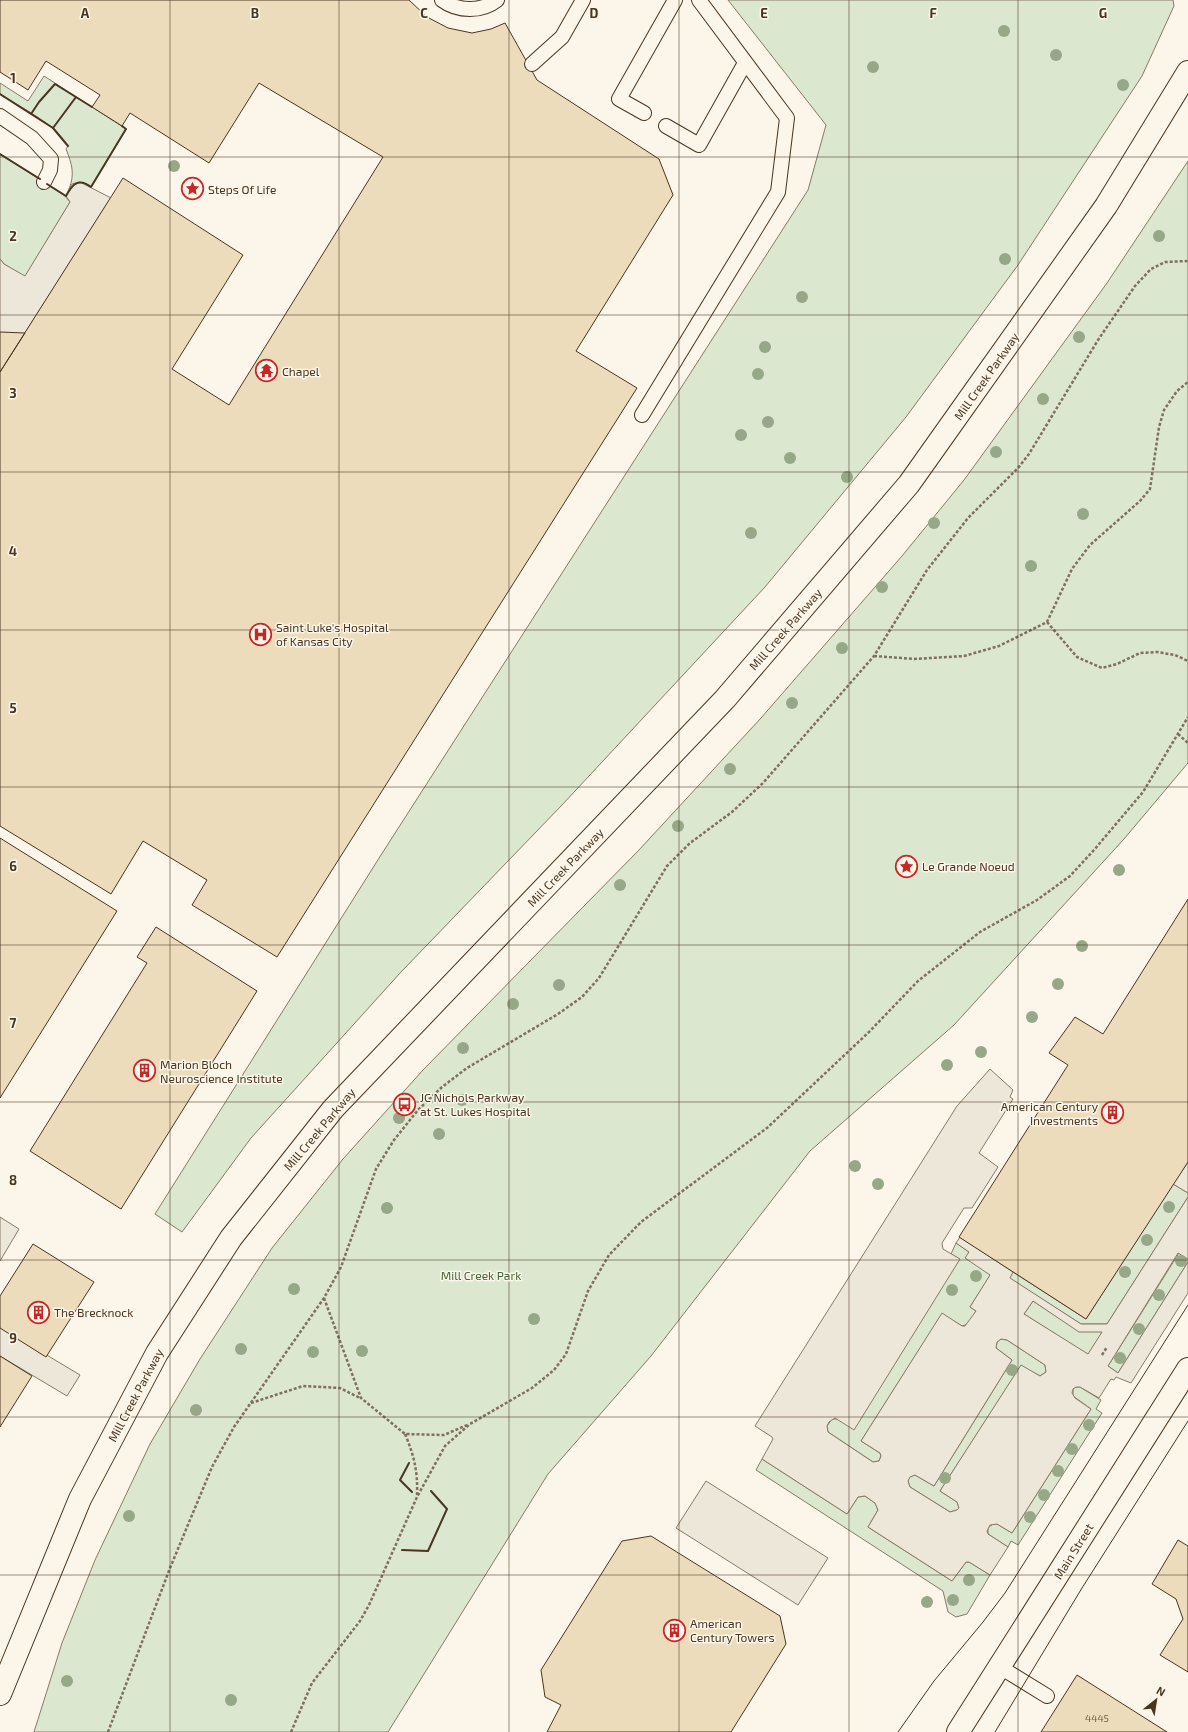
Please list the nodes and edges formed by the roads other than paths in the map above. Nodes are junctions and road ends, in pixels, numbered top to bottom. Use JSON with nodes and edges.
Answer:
{"nodes":[{"id":1,"x":442,"y":0,"type":"edge"},
{"id":2,"x":497,"y":0,"type":"edge"},
{"id":3,"x":583,"y":0,"type":"edge"},
{"id":4,"x":675,"y":0,"type":"edge"},
{"id":5,"x":699,"y":0,"type":"edge"},
{"id":6,"x":745,"y":63,"type":"junction"},
{"id":7,"x":532,"y":64,"type":"dead end"},
{"id":8,"x":1188,"y":72,"type":"edge"},
{"id":9,"x":644,"y":113,"type":"dead end"},
{"id":10,"x":0,"y":116,"type":"edge"},
{"id":11,"x":666,"y":126,"type":"dead end"},
{"id":12,"x":44,"y":182,"type":"dead end"},
{"id":13,"x":642,"y":415,"type":"dead end"},
{"id":14,"x":1188,"y":1369,"type":"edge"},
{"id":15,"x":1000,"y":1668,"type":"junction"},
{"id":16,"x":0,"y":1694,"type":"edge"},
{"id":17,"x":1047,"y":1696,"type":"dead end"},
{"id":18,"x":958,"y":1732,"type":"edge"}],
"edges":[{"from":1,"to":2,"type":"lane"},
{"from":3,"to":7,"type":"lane"},
{"from":4,"to":9,"type":"lane"},
{"from":5,"to":6,"type":"lane"},
{"from":6,"to":11,"type":"lane"},
{"from":6,"to":13,"type":"lane"},
{"from":8,"to":16,"type":"main road","name":"Mill Creek Parkway"},
{"from":10,"to":12,"type":"lane"},
{"from":14,"to":15,"type":"main road","name":"Main Street"},
{"from":15,"to":17,"type":"lane"},
{"from":15,"to":18,"type":"main road","name":"Main Street"}]}
